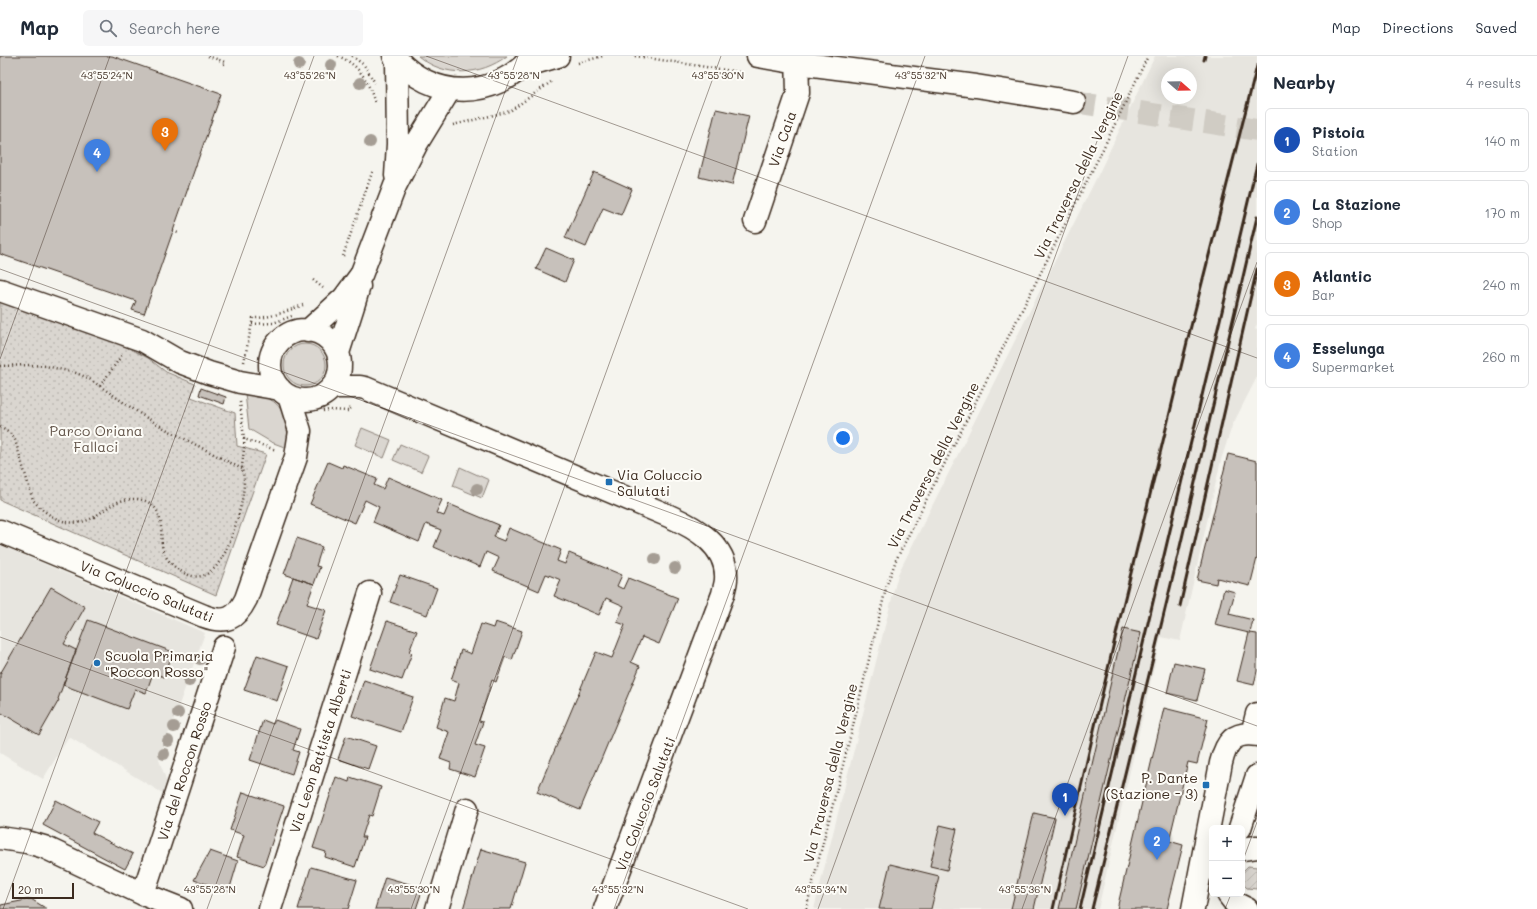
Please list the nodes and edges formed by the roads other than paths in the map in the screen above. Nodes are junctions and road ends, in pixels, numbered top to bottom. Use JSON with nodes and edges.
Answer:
{"nodes":[{"id":1,"x":395,"y":58,"type":"edge"},
{"id":2,"x":798,"y":59,"type":"edge"},
{"id":3,"x":528,"y":61,"type":"edge"},
{"id":4,"x":566,"y":61,"type":"edge"},
{"id":5,"x":755,"y":65,"type":"edge"},
{"id":6,"x":450,"y":89,"type":"junction"},
{"id":7,"x":1074,"y":102,"type":"tunnel mouth"},
{"id":8,"x":395,"y":186,"type":"junction"},
{"id":9,"x":755,"y":221,"type":"dead end"},
{"id":10,"x":361,"y":275,"type":"junction"},
{"id":11,"x":0,"y":290,"type":"edge"},
{"id":12,"x":308,"y":331,"type":"junction"},
{"id":13,"x":339,"y":360,"type":"junction"},
{"id":14,"x":271,"y":369,"type":"junction"},
{"id":15,"x":240,"y":382,"type":"junction"},
{"id":16,"x":332,"y":387,"type":"junction"},
{"id":17,"x":360,"y":387,"type":"junction"},
{"id":18,"x":284,"y":392,"type":"junction"},
{"id":19,"x":313,"y":399,"type":"junction"},
{"id":20,"x":300,"y":431,"type":"junction"},
{"id":21,"x":0,"y":531,"type":"edge"},
{"id":22,"x":370,"y":593,"type":"dead end"},
{"id":23,"x":224,"y":647,"type":"dead end"},
{"id":24,"x":1255,"y":728,"type":"edge"},
{"id":25,"x":1257,"y":776,"type":"edge"},
{"id":26,"x":468,"y":809,"type":"dead end"},
{"id":27,"x":1241,"y":825,"type":"edge"},
{"id":28,"x":0,"y":838,"type":"edge"},
{"id":29,"x":1257,"y":847,"type":"edge"},
{"id":30,"x":1245,"y":849,"type":"edge"},
{"id":31,"x":1206,"y":871,"type":"edge"},
{"id":32,"x":144,"y":894,"type":"junction"},
{"id":33,"x":1230,"y":897,"type":"edge"},
{"id":34,"x":181,"y":909,"type":"edge"},
{"id":35,"x":270,"y":909,"type":"edge"},
{"id":36,"x":437,"y":909,"type":"edge"},
{"id":37,"x":605,"y":909,"type":"edge"},
{"id":38,"x":1193,"y":909,"type":"edge"},
{"id":39,"x":1247,"y":909,"type":"edge"}],
"edges":[{"from":1,"to":6,"type":"street"},
{"from":1,"to":8,"type":"street"},
{"from":2,"to":5,"type":"street"},
{"from":2,"to":7,"type":"street"},
{"from":2,"to":9,"type":"street","name":"Via Caia"},
{"from":3,"to":4,"type":"street"},
{"from":3,"to":6,"type":"street"},
{"from":6,"to":8,"type":"street"},
{"from":8,"to":10,"type":"street"},
{"from":10,"to":12,"type":"street"},
{"from":10,"to":13,"type":"street"},
{"from":11,"to":15,"type":"street"},
{"from":12,"to":13,"type":"street"},
{"from":12,"to":14,"type":"street"},
{"from":13,"to":16,"type":"street"},
{"from":13,"to":17,"type":"street"},
{"from":14,"to":15,"type":"street"},
{"from":14,"to":18,"type":"street"},
{"from":15,"to":18,"type":"street"},
{"from":16,"to":17,"type":"street"},
{"from":16,"to":19,"type":"street"},
{"from":17,"to":37,"type":"street","name":"Via Coluccio Salutati"},
{"from":18,"to":19,"type":"street"},
{"from":18,"to":20,"type":"street","name":"Via Coluccio Salutati"},
{"from":19,"to":20,"type":"street"},
{"from":20,"to":21,"type":"street","name":"Via Coluccio Salutati"},
{"from":22,"to":35,"type":"street","name":"Via Leon Battista Alberti"},
{"from":23,"to":32,"type":"street","name":"Via del Roccon Rosso"},
{"from":24,"to":31,"type":"street"},
{"from":25,"to":27,"type":"street"},
{"from":26,"to":36,"type":"street"},
{"from":28,"to":32,"type":"street"},
{"from":29,"to":30,"type":"street"},
{"from":31,"to":38,"type":"street"},
{"from":32,"to":34,"type":"street"},
{"from":33,"to":39,"type":"street"}]}
